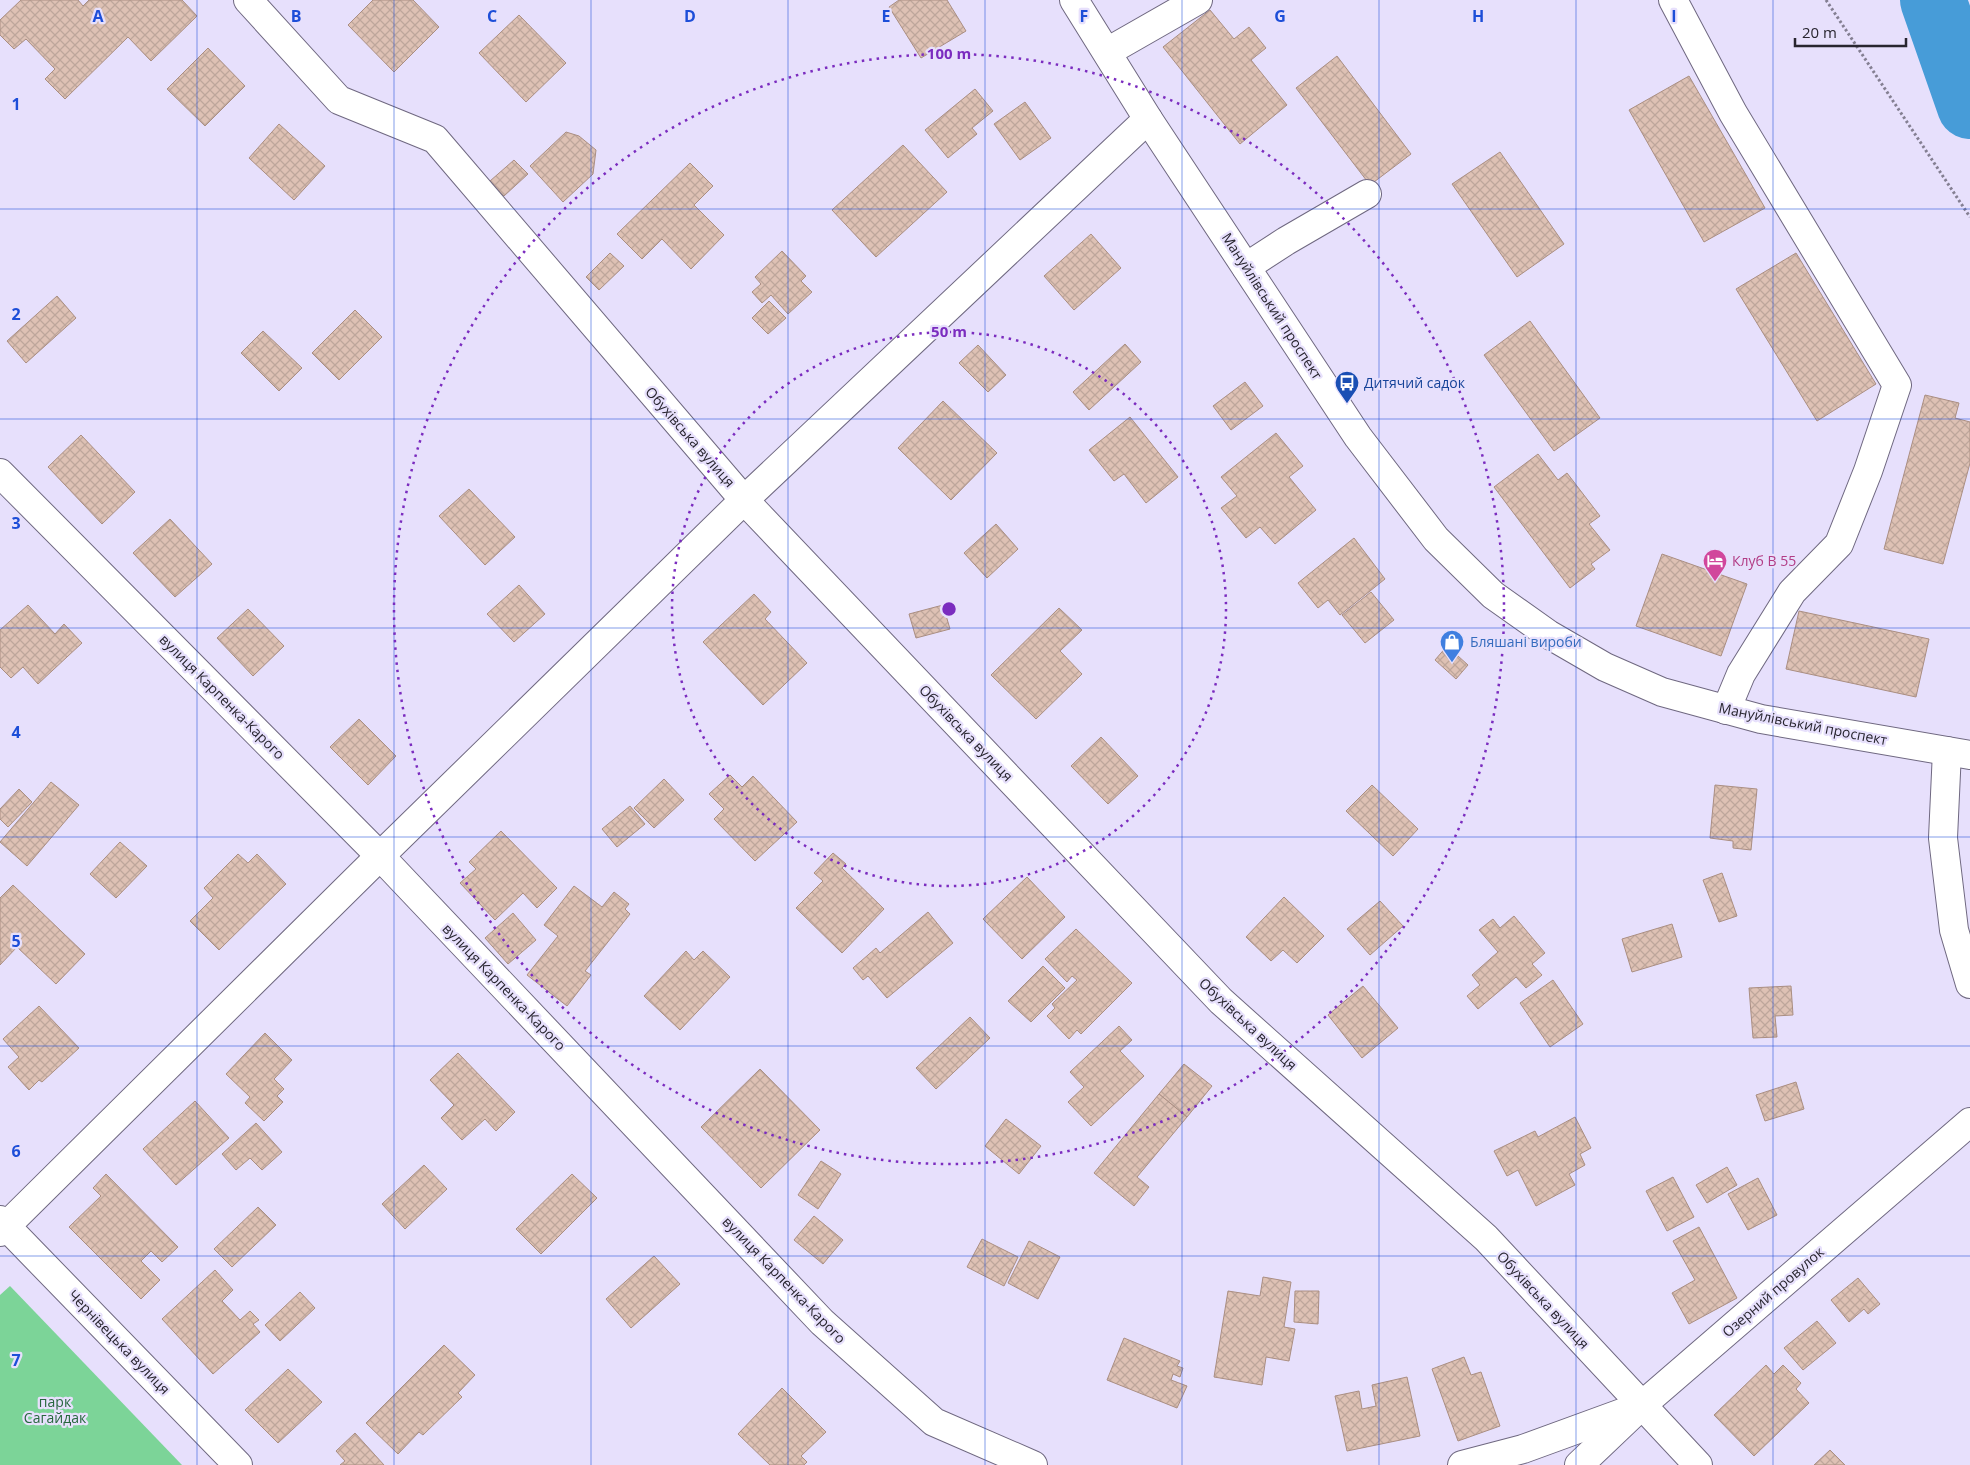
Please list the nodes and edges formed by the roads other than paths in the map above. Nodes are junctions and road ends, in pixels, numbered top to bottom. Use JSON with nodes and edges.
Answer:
{"nodes":[{"id":1,"x":248,"y":0,"type":"edge"},
{"id":2,"x":1074,"y":0,"type":"edge"},
{"id":3,"x":1198,"y":0,"type":"edge"},
{"id":4,"x":1673,"y":0,"type":"edge"},
{"id":5,"x":1106,"y":52,"type":"junction"},
{"id":6,"x":1148,"y":119,"type":"junction"},
{"id":7,"x":1367,"y":194,"type":"dead end"},
{"id":8,"x":1246,"y":267,"type":"junction"},
{"id":9,"x":0,"y":473,"type":"edge"},
{"id":10,"x":744,"y":500,"type":"junction"},
{"id":11,"x":1726,"y":710,"type":"junction"},
{"id":12,"x":1959,"y":753,"type":"edge"},
{"id":13,"x":380,"y":856,"type":"junction"},
{"id":14,"x":1970,"y":984,"type":"edge"},
{"id":15,"x":1970,"y":1122,"type":"edge"},
{"id":16,"x":2,"y":1226,"type":"edge"},
{"id":17,"x":1641,"y":1406,"type":"junction"},
{"id":18,"x":238,"y":1465,"type":"edge"},
{"id":19,"x":1033,"y":1465,"type":"edge"},
{"id":20,"x":1462,"y":1465,"type":"edge"},
{"id":21,"x":1579,"y":1465,"type":"edge"},
{"id":22,"x":1698,"y":1465,"type":"edge"}],
"edges":[{"from":1,"to":10,"type":"street","name":"Обухівська вулиця"},
{"from":2,"to":5,"type":"street","name":"Мануйлівський проспект"},
{"from":3,"to":5,"type":"street"},
{"from":4,"to":11,"type":"street"},
{"from":5,"to":6,"type":"street","name":"Мануйлівський проспект"},
{"from":6,"to":8,"type":"street","name":"Мануйлівський проспект"},
{"from":6,"to":10,"type":"street"},
{"from":7,"to":8,"type":"street"},
{"from":8,"to":11,"type":"street","name":"Мануйлівський проспект"},
{"from":9,"to":13,"type":"street","name":"вулиця Карпенка-Карого"},
{"from":10,"to":13,"type":"street"},
{"from":10,"to":17,"type":"street","name":"Обухівська вулиця"},
{"from":11,"to":12,"type":"street","name":"Мануйлівський проспект"},
{"from":12,"to":14,"type":"street"},
{"from":13,"to":16,"type":"street"},
{"from":13,"to":19,"type":"street","name":"вулиця Карпенка-Карого"},
{"from":15,"to":17,"type":"street","name":"Озерний провулок"},
{"from":16,"to":18,"type":"street","name":"Чернівецька вулиця"},
{"from":17,"to":20,"type":"street"},
{"from":17,"to":21,"type":"street","name":"Озерний провулок"},
{"from":17,"to":22,"type":"street","name":"Обухівська вулиця"}]}
